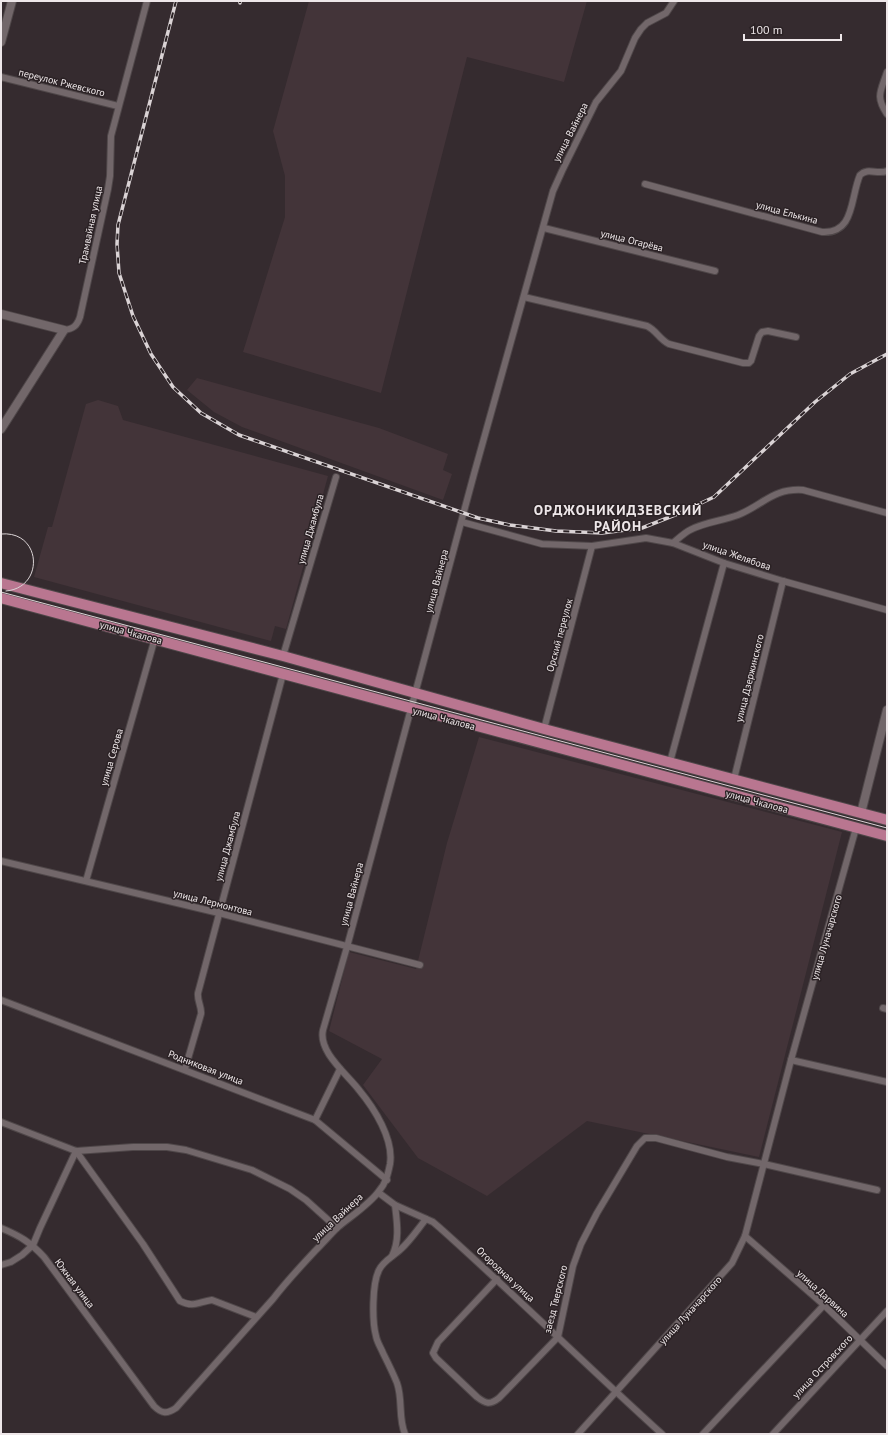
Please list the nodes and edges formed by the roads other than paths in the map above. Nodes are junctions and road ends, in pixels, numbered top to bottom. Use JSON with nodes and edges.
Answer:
{"nodes":[{"id":1,"x":12,"y":1,"type":"edge"},
{"id":2,"x":148,"y":1,"type":"edge"},
{"id":3,"x":674,"y":1,"type":"edge"},
{"id":4,"x":1,"y":42,"type":"edge"},
{"id":5,"x":887,"y":72,"type":"edge"},
{"id":6,"x":1,"y":77,"type":"edge"},
{"id":7,"x":118,"y":106,"type":"junction"},
{"id":8,"x":887,"y":114,"type":"edge"},
{"id":9,"x":887,"y":171,"type":"edge"},
{"id":10,"x":645,"y":184,"type":"dead end"},
{"id":11,"x":544,"y":228,"type":"junction"},
{"id":12,"x":715,"y":272,"type":"dead end"},
{"id":13,"x":524,"y":297,"type":"junction"},
{"id":14,"x":1,"y":314,"type":"edge"},
{"id":15,"x":64,"y":330,"type":"junction"},
{"id":16,"x":796,"y":337,"type":"dead end"},
{"id":17,"x":1,"y":429,"type":"edge"},
{"id":18,"x":336,"y":477,"type":"dead end"},
{"id":19,"x":887,"y":513,"type":"edge"},
{"id":20,"x":462,"y":522,"type":"junction"},
{"id":21,"x":673,"y":543,"type":"junction"},
{"id":22,"x":592,"y":546,"type":"junction"},
{"id":23,"x":724,"y":563,"type":"junction"},
{"id":24,"x":783,"y":581,"type":"junction"},
{"id":25,"x":1,"y":583,"type":"edge"},
{"id":26,"x":1,"y":598,"type":"edge"},
{"id":27,"x":887,"y":610,"type":"edge"},
{"id":28,"x":155,"y":638,"type":"junction"},
{"id":29,"x":283,"y":656,"type":"junction"},
{"id":30,"x":283,"y":674,"type":"junction"},
{"id":31,"x":416,"y":694,"type":"junction"},
{"id":32,"x":411,"y":709,"type":"junction"},
{"id":33,"x":887,"y":710,"type":"edge"},
{"id":34,"x":544,"y":729,"type":"junction"},
{"id":35,"x":670,"y":762,"type":"junction"},
{"id":36,"x":734,"y":778,"type":"junction"},
{"id":37,"x":860,"y":813,"type":"junction"},
{"id":38,"x":887,"y":820,"type":"edge"},
{"id":39,"x":856,"y":828,"type":"junction"},
{"id":40,"x":887,"y":836,"type":"edge"},
{"id":41,"x":1,"y":862,"type":"edge"},
{"id":42,"x":86,"y":881,"type":"junction"},
{"id":43,"x":219,"y":913,"type":"junction"},
{"id":44,"x":347,"y":947,"type":"junction"},
{"id":45,"x":420,"y":965,"type":"dead end"},
{"id":46,"x":1,"y":1000,"type":"edge"},
{"id":47,"x":791,"y":1060,"type":"junction"},
{"id":48,"x":185,"y":1069,"type":"junction"},
{"id":49,"x":340,"y":1069,"type":"junction"},
{"id":50,"x":887,"y":1082,"type":"edge"},
{"id":51,"x":315,"y":1120,"type":"junction"},
{"id":52,"x":1,"y":1122,"type":"edge"},
{"id":53,"x":76,"y":1151,"type":"junction"},
{"id":54,"x":764,"y":1164,"type":"junction"},
{"id":55,"x":387,"y":1180,"type":"junction"},
{"id":56,"x":877,"y":1190,"type":"dead end"},
{"id":57,"x":379,"y":1192,"type":"junction"},
{"id":58,"x":395,"y":1205,"type":"junction"},
{"id":59,"x":426,"y":1219,"type":"junction"},
{"id":60,"x":1,"y":1228,"type":"edge"},
{"id":61,"x":337,"y":1228,"type":"junction"},
{"id":62,"x":744,"y":1236,"type":"junction"},
{"id":63,"x":33,"y":1245,"type":"junction"},
{"id":64,"x":390,"y":1258,"type":"junction"},
{"id":65,"x":1,"y":1265,"type":"edge"},
{"id":66,"x":497,"y":1278,"type":"junction"},
{"id":67,"x":824,"y":1305,"type":"junction"},
{"id":68,"x":887,"y":1311,"type":"edge"},
{"id":69,"x":256,"y":1317,"type":"junction"},
{"id":70,"x":558,"y":1337,"type":"junction"},
{"id":71,"x":860,"y":1340,"type":"junction"},
{"id":72,"x":887,"y":1366,"type":"edge"},
{"id":73,"x":616,"y":1392,"type":"junction"},
{"id":74,"x":176,"y":1408,"type":"joint"},
{"id":75,"x":405,"y":1434,"type":"edge"},
{"id":76,"x":578,"y":1434,"type":"edge"},
{"id":77,"x":662,"y":1434,"type":"edge"},
{"id":78,"x":703,"y":1434,"type":"edge"},
{"id":79,"x":773,"y":1434,"type":"edge"}],
"edges":[{"from":1,"to":4,"type":"street"},
{"from":2,"to":7,"type":"street","name":"Трамвайная улица"},
{"from":3,"to":11,"type":"street","name":"улица Вайнера"},
{"from":5,"to":8,"type":"street"},
{"from":6,"to":7,"type":"street","name":"переулок Ржевского"},
{"from":7,"to":15,"type":"street","name":"Трамвайная улица"},
{"from":9,"to":10,"type":"street","name":"улица Елькина"},
{"from":11,"to":12,"type":"street","name":"улица Огарёва"},
{"from":11,"to":13,"type":"street","name":"улица Вайнера"},
{"from":13,"to":16,"type":"street"},
{"from":13,"to":20,"type":"street","name":"улица Вайнера"},
{"from":14,"to":15,"type":"street"},
{"from":15,"to":17,"type":"street","name":"Трамвайная улица"},
{"from":18,"to":29,"type":"street","name":"улица Джамбула"},
{"from":19,"to":21,"type":"street"},
{"from":20,"to":22,"type":"street","name":"улица Желябова"},
{"from":20,"to":31,"type":"street","name":"улица Вайнера"},
{"from":21,"to":22,"type":"street","name":"улица Желябова"},
{"from":21,"to":23,"type":"street","name":"улица Желябова"},
{"from":22,"to":34,"type":"street","name":"Орский переулок"},
{"from":23,"to":24,"type":"street","name":"улица Желябова"},
{"from":23,"to":35,"type":"street"},
{"from":24,"to":27,"type":"street","name":"улица Желябова"},
{"from":24,"to":36,"type":"street","name":"улица Дзержинского"},
{"from":25,"to":29,"type":"main road","name":"улица Чкалова"},
{"from":26,"to":28,"type":"main road","name":"улица Чкалова"},
{"from":28,"to":30,"type":"main road","name":"улица Чкалова"},
{"from":28,"to":42,"type":"street","name":"улица Серова"},
{"from":29,"to":31,"type":"main road","name":"улица Чкалова"},
{"from":30,"to":32,"type":"main road","name":"улица Чкалова"},
{"from":30,"to":43,"type":"street","name":"улица Джамбула"},
{"from":31,"to":32,"type":"street","name":"улица Вайнера"},
{"from":31,"to":34,"type":"main road","name":"улица Чкалова"},
{"from":32,"to":39,"type":"main road","name":"улица Чкалова"},
{"from":32,"to":44,"type":"street","name":"улица Вайнера"},
{"from":33,"to":37,"type":"street","name":"улица Луначарского"},
{"from":34,"to":35,"type":"main road","name":"улица Чкалова"},
{"from":35,"to":36,"type":"main road","name":"улица Чкалова"},
{"from":36,"to":37,"type":"main road","name":"улица Чкалова"},
{"from":37,"to":38,"type":"main road","name":"улица Чкалова"},
{"from":37,"to":39,"type":"main road","name":"улица Луначарского"},
{"from":39,"to":40,"type":"main road","name":"улица Чкалова"},
{"from":39,"to":47,"type":"street","name":"улица Луначарского"},
{"from":41,"to":42,"type":"street","name":"улица Лермонтова"},
{"from":42,"to":43,"type":"street","name":"улица Лермонтова"},
{"from":43,"to":44,"type":"street","name":"улица Лермонтова"},
{"from":43,"to":48,"type":"street","name":"улица Джамбула"},
{"from":44,"to":45,"type":"street","name":"улица Лермонтова"},
{"from":44,"to":49,"type":"street","name":"улица Вайнера"},
{"from":46,"to":48,"type":"street","name":"Родниковая улица"},
{"from":47,"to":50,"type":"street"},
{"from":47,"to":54,"type":"street","name":"улица Луначарского"},
{"from":48,"to":51,"type":"street","name":"Родниковая улица"},
{"from":49,"to":51,"type":"street"},
{"from":49,"to":55,"type":"street","name":"улица Вайнера"},
{"from":51,"to":55,"type":"street","name":"Родниковая улица"},
{"from":52,"to":53,"type":"street"},
{"from":53,"to":61,"type":"street"},
{"from":53,"to":63,"type":"street"},
{"from":53,"to":69,"type":"street"},
{"from":54,"to":56,"type":"street"},
{"from":54,"to":62,"type":"street","name":"улица Луначарского"},
{"from":54,"to":70,"type":"street","name":"заезд Тверского"},
{"from":55,"to":57,"type":"street","name":"улица Вайнера"},
{"from":57,"to":58,"type":"street","name":"Огородная улица"},
{"from":57,"to":61,"type":"street","name":"улица Вайнера"},
{"from":58,"to":59,"type":"street","name":"Огородная улица"},
{"from":58,"to":64,"type":"street"},
{"from":59,"to":64,"type":"street"},
{"from":59,"to":66,"type":"street","name":"Огородная улица"},
{"from":60,"to":63,"type":"street","name":"Южная улица"},
{"from":61,"to":69,"type":"street","name":"улица Вайнера"},
{"from":62,"to":67,"type":"street","name":"улица Дарвина"},
{"from":62,"to":73,"type":"street","name":"улица Луначарского"},
{"from":63,"to":65,"type":"street"},
{"from":63,"to":74,"type":"street","name":"Южная улица"},
{"from":64,"to":75,"type":"street"},
{"from":66,"to":70,"type":"street","name":"Огородная улица"},
{"from":66,"to":70,"type":"street","name":"заезд Тверского"},
{"from":67,"to":71,"type":"street","name":"улица Дарвина"},
{"from":67,"to":78,"type":"street"},
{"from":68,"to":71,"type":"street","name":"улица Островского"},
{"from":69,"to":74,"type":"street","name":"улица Вайнера"},
{"from":70,"to":73,"type":"street","name":"Огородная улица"},
{"from":71,"to":72,"type":"street","name":"улица Дарвина"},
{"from":71,"to":79,"type":"street","name":"улица Островского"},
{"from":73,"to":76,"type":"street","name":"улица Луначарского"},
{"from":73,"to":77,"type":"street","name":"Огородная улица"}]}
